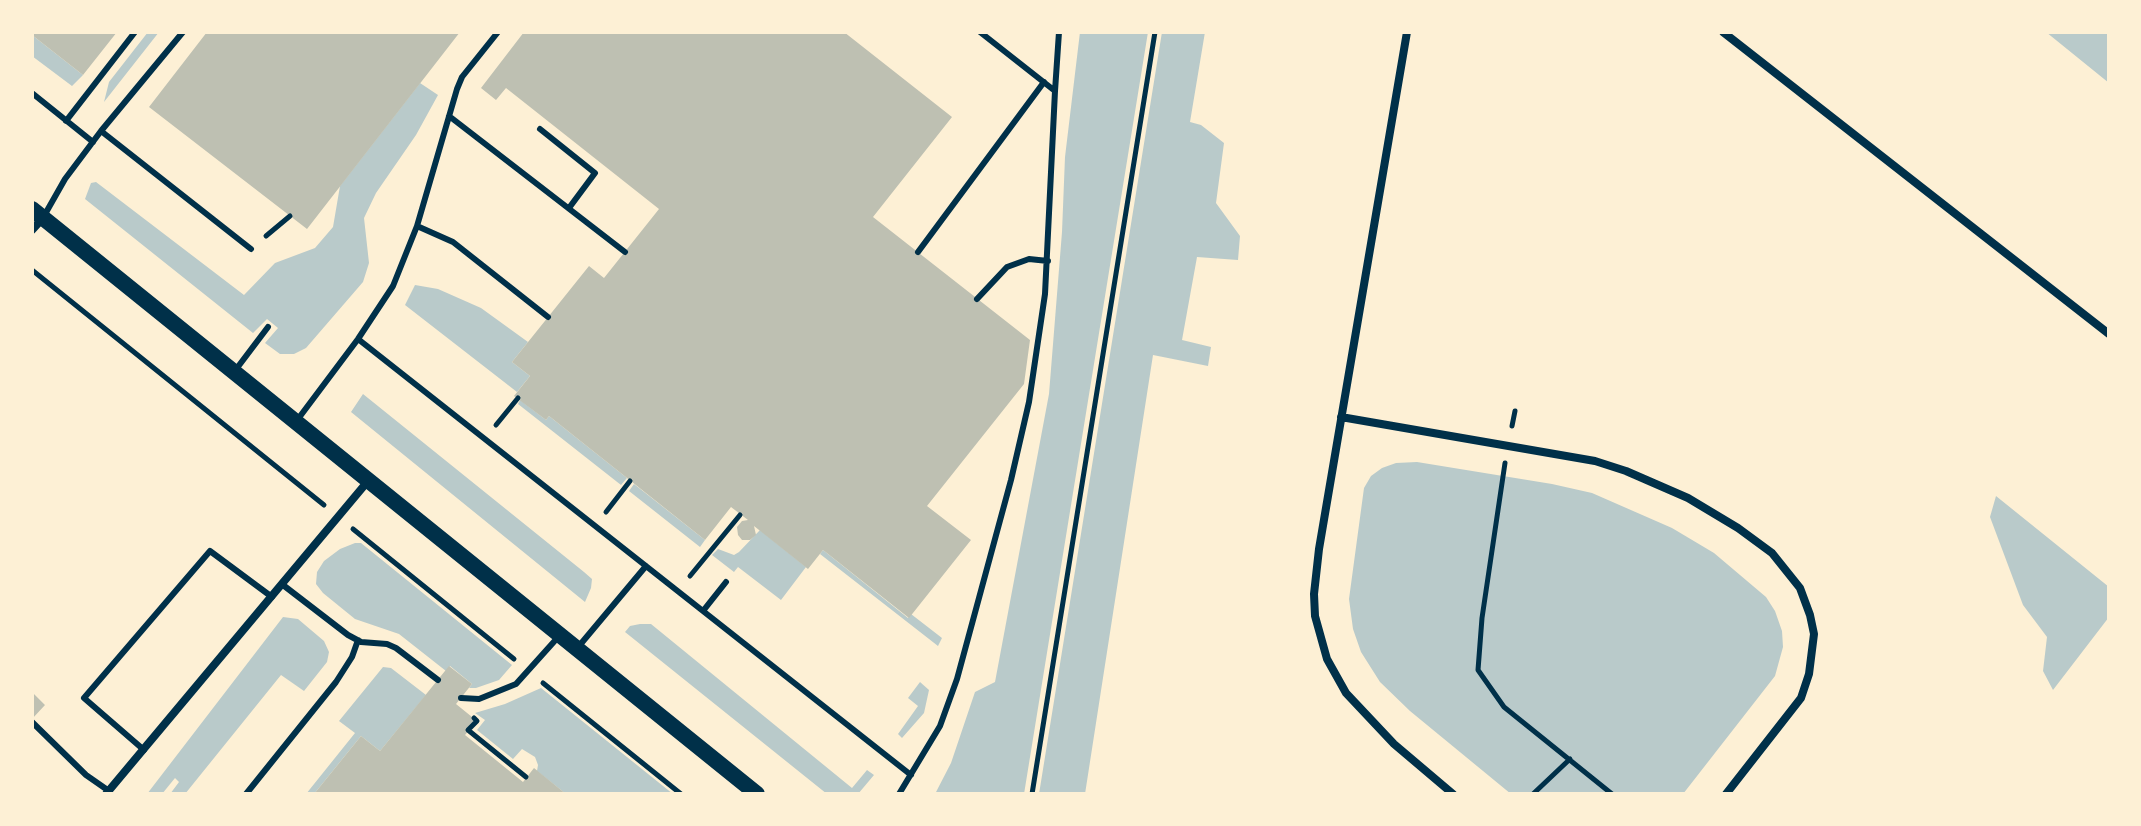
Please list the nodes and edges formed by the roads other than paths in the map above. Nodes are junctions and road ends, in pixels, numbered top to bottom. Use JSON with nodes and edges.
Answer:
{"nodes":[{"id":1,"x":135,"y":32,"type":"edge"},
{"id":2,"x":183,"y":32,"type":"edge"},
{"id":3,"x":498,"y":32,"type":"edge"},
{"id":4,"x":980,"y":32,"type":"edge"},
{"id":5,"x":1059,"y":32,"type":"edge"},
{"id":6,"x":1407,"y":32,"type":"edge"},
{"id":7,"x":1723,"y":32,"type":"edge"},
{"id":8,"x":1044,"y":82,"type":"junction"},
{"id":9,"x":1055,"y":91,"type":"junction"},
{"id":10,"x":32,"y":93,"type":"edge"},
{"id":11,"x":449,"y":116,"type":"junction"},
{"id":12,"x":66,"y":121,"type":"junction"},
{"id":13,"x":540,"y":129,"type":"dead end"},
{"id":14,"x":101,"y":131,"type":"junction"},
{"id":15,"x":93,"y":142,"type":"junction"},
{"id":16,"x":569,"y":208,"type":"junction"},
{"id":17,"x":36,"y":219,"type":"edge"},
{"id":18,"x":417,"y":226,"type":"junction"},
{"id":19,"x":251,"y":249,"type":"road end"},
{"id":20,"x":625,"y":252,"type":"dead end"},
{"id":21,"x":918,"y":252,"type":"dead end"},
{"id":22,"x":1048,"y":261,"type":"junction"},
{"id":23,"x":977,"y":299,"type":"dead end"},
{"id":24,"x":548,"y":317,"type":"dead end"},
{"id":25,"x":268,"y":327,"type":"dead end"},
{"id":26,"x":2109,"y":334,"type":"edge"},
{"id":27,"x":358,"y":339,"type":"junction"},
{"id":28,"x":234,"y":372,"type":"junction"},
{"id":29,"x":1341,"y":417,"type":"junction"},
{"id":30,"x":295,"y":422,"type":"junction"},
{"id":31,"x":368,"y":481,"type":"junction"},
{"id":32,"x":646,"y":566,"type":"junction"},
{"id":33,"x":726,"y":582,"type":"dead end"},
{"id":34,"x":283,"y":585,"type":"junction"},
{"id":35,"x":272,"y":597,"type":"junction"},
{"id":36,"x":703,"y":611,"type":"junction"},
{"id":37,"x":560,"y":635,"type":"junction"},
{"id":38,"x":358,"y":640,"type":"junction"},
{"id":39,"x":577,"y":649,"type":"junction"},
{"id":40,"x":438,"y":680,"type":"dead end"},
{"id":41,"x":461,"y":698,"type":"dead end"},
{"id":42,"x":32,"y":722,"type":"edge"},
{"id":43,"x":144,"y":750,"type":"junction"},
{"id":44,"x":911,"y":775,"type":"junction"},
{"id":45,"x":107,"y":792,"type":"edge"},
{"id":46,"x":246,"y":794,"type":"edge"},
{"id":47,"x":757,"y":794,"type":"edge"},
{"id":48,"x":899,"y":794,"type":"edge"},
{"id":49,"x":1453,"y":794,"type":"edge"},
{"id":50,"x":1726,"y":794,"type":"edge"}],
"edges":[{"from":1,"to":12,"type":"lane"},
{"from":2,"to":14,"type":"lane"},
{"from":3,"to":11,"type":"lane"},
{"from":4,"to":8,"type":"lane"},
{"from":5,"to":9,"type":"lane"},
{"from":6,"to":29,"type":"street"},
{"from":7,"to":26,"type":"street"},
{"from":8,"to":9,"type":"lane"},
{"from":8,"to":21,"type":"lane"},
{"from":9,"to":22,"type":"lane"},
{"from":10,"to":12,"type":"lane"},
{"from":11,"to":16,"type":"lane"},
{"from":11,"to":18,"type":"lane"},
{"from":12,"to":15,"type":"lane"},
{"from":13,"to":16,"type":"lane"},
{"from":14,"to":15,"type":"lane"},
{"from":14,"to":19,"type":"lane"},
{"from":15,"to":17,"type":"lane"},
{"from":16,"to":20,"type":"lane"},
{"from":17,"to":28,"type":"main road"},
{"from":18,"to":24,"type":"lane"},
{"from":18,"to":27,"type":"lane"},
{"from":22,"to":23,"type":"lane"},
{"from":22,"to":44,"type":"lane"},
{"from":25,"to":28,"type":"lane"},
{"from":27,"to":30,"type":"lane"},
{"from":27,"to":32,"type":"lane"},
{"from":28,"to":30,"type":"main road"},
{"from":29,"to":49,"type":"street"},
{"from":29,"to":50,"type":"street"},
{"from":30,"to":31,"type":"main road"},
{"from":31,"to":34,"type":"street"},
{"from":31,"to":37,"type":"main road"},
{"from":32,"to":36,"type":"lane"},
{"from":32,"to":39,"type":"lane"},
{"from":33,"to":36,"type":"lane"},
{"from":34,"to":35,"type":"street"},
{"from":34,"to":38,"type":"lane"},
{"from":35,"to":43,"type":"street"},
{"from":35,"to":43,"type":"lane"},
{"from":36,"to":44,"type":"lane"},
{"from":37,"to":39,"type":"main road"},
{"from":37,"to":41,"type":"lane"},
{"from":38,"to":40,"type":"lane"},
{"from":38,"to":46,"type":"lane"},
{"from":39,"to":47,"type":"main road"},
{"from":42,"to":45,"type":"lane"},
{"from":43,"to":45,"type":"street"},
{"from":44,"to":48,"type":"lane"}]}
